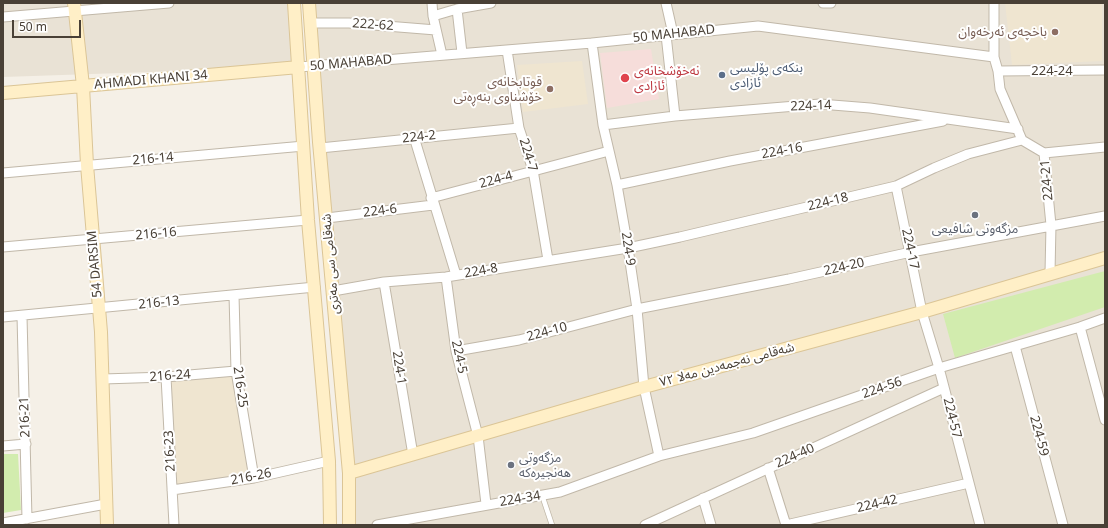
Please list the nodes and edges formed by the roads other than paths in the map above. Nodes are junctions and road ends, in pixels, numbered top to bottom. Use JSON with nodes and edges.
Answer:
{"nodes":[{"id":1,"x":169,"y":3,"type":"edge"},
{"id":2,"x":294,"y":3,"type":"edge"},
{"id":3,"x":309,"y":3,"type":"edge"},
{"id":4,"x":432,"y":3,"type":"edge"},
{"id":5,"x":491,"y":3,"type":"edge"},
{"id":6,"x":666,"y":3,"type":"edge"},
{"id":7,"x":823,"y":3,"type":"edge"},
{"id":8,"x":830,"y":3,"type":"edge"},
{"id":9,"x":994,"y":3,"type":"edge"},
{"id":10,"x":75,"y":7,"type":"edge"},
{"id":11,"x":457,"y":9,"type":"junction"},
{"id":12,"x":433,"y":16,"type":"junction"},
{"id":13,"x":3,"y":17,"type":"edge"},
{"id":14,"x":310,"y":22,"type":"junction"},
{"id":15,"x":436,"y":30,"type":"junction"},
{"id":16,"x":669,"y":34,"type":"junction"},
{"id":17,"x":592,"y":43,"type":"junction"},
{"id":18,"x":507,"y":50,"type":"junction"},
{"id":19,"x":462,"y":53,"type":"junction"},
{"id":20,"x":442,"y":55,"type":"junction"},
{"id":21,"x":994,"y":56,"type":"junction"},
{"id":22,"x":313,"y":65,"type":"junction"},
{"id":23,"x":299,"y":67,"type":"junction"},
{"id":24,"x":1105,"y":70,"type":"edge"},
{"id":25,"x":998,"y":71,"type":"junction"},
{"id":26,"x":83,"y":86,"type":"junction"},
{"id":27,"x":3,"y":93,"type":"edge"},
{"id":28,"x":675,"y":116,"type":"junction"},
{"id":29,"x":948,"y":120,"type":"junction"},
{"id":30,"x":602,"y":124,"type":"junction"},
{"id":31,"x":519,"y":128,"type":"junction"},
{"id":32,"x":1018,"y":129,"type":"junction"},
{"id":33,"x":414,"y":137,"type":"junction"},
{"id":34,"x":1022,"y":140,"type":"junction"},
{"id":35,"x":304,"y":146,"type":"junction"},
{"id":36,"x":1105,"y":147,"type":"edge"},
{"id":37,"x":320,"y":148,"type":"junction"},
{"id":38,"x":609,"y":151,"type":"junction"},
{"id":39,"x":1044,"y":153,"type":"junction"},
{"id":40,"x":87,"y":165,"type":"junction"},
{"id":41,"x":533,"y":170,"type":"junction"},
{"id":42,"x":3,"y":173,"type":"edge"},
{"id":43,"x":617,"y":185,"type":"junction"},
{"id":44,"x":896,"y":186,"type":"junction"},
{"id":45,"x":432,"y":201,"type":"junction"},
{"id":46,"x":1105,"y":216,"type":"edge"},
{"id":47,"x":327,"y":218,"type":"junction"},
{"id":48,"x":308,"y":220,"type":"junction"},
{"id":49,"x":1051,"y":225,"type":"junction"},
{"id":50,"x":93,"y":240,"type":"junction"},
{"id":51,"x":3,"y":247,"type":"edge"},
{"id":52,"x":628,"y":248,"type":"junction"},
{"id":53,"x":911,"y":252,"type":"junction"},
{"id":54,"x":1105,"y":258,"type":"edge"},
{"id":55,"x":548,"y":260,"type":"junction"},
{"id":56,"x":1050,"y":273,"type":"junction"},
{"id":57,"x":456,"y":275,"type":"junction"},
{"id":58,"x":446,"y":277,"type":"junction"},
{"id":59,"x":384,"y":282,"type":"junction"},
{"id":60,"x":314,"y":287,"type":"junction"},
{"id":61,"x":333,"y":291,"type":"junction"},
{"id":62,"x":234,"y":295,"type":"junction"},
{"id":63,"x":99,"y":309,"type":"junction"},
{"id":64,"x":637,"y":309,"type":"junction"},
{"id":65,"x":922,"y":312,"type":"junction"},
{"id":66,"x":22,"y":316,"type":"junction"},
{"id":67,"x":3,"y":317,"type":"edge"},
{"id":68,"x":1105,"y":318,"type":"edge"},
{"id":69,"x":1080,"y":327,"type":"junction"},
{"id":70,"x":1015,"y":346,"type":"junction"},
{"id":71,"x":456,"y":351,"type":"junction"},
{"id":72,"x":939,"y":368,"type":"junction"},
{"id":73,"x":236,"y":371,"type":"junction"},
{"id":74,"x":166,"y":377,"type":"junction"},
{"id":75,"x":103,"y":379,"type":"junction"},
{"id":76,"x":644,"y":387,"type":"junction"},
{"id":77,"x":944,"y":388,"type":"junction"},
{"id":78,"x":1105,"y":420,"type":"edge"},
{"id":79,"x":478,"y":436,"type":"junction"},
{"id":80,"x":26,"y":444,"type":"junction"},
{"id":81,"x":3,"y":446,"type":"edge"},
{"id":82,"x":413,"y":455,"type":"junction"},
{"id":83,"x":659,"y":456,"type":"junction"},
{"id":84,"x":329,"y":461,"type":"junction"},
{"id":85,"x":768,"y":468,"type":"junction"},
{"id":86,"x":349,"y":473,"type":"junction"},
{"id":87,"x":254,"y":478,"type":"junction"},
{"id":88,"x":969,"y":483,"type":"junction"},
{"id":89,"x":172,"y":490,"type":"junction"},
{"id":90,"x":542,"y":496,"type":"junction"},
{"id":91,"x":703,"y":498,"type":"junction"},
{"id":92,"x":106,"y":504,"type":"junction"},
{"id":93,"x":486,"y":504,"type":"junction"},
{"id":94,"x":27,"y":519,"type":"junction"},
{"id":95,"x":3,"y":523,"type":"edge"},
{"id":96,"x":106,"y":525,"type":"edge"},
{"id":97,"x":174,"y":525,"type":"edge"},
{"id":98,"x":330,"y":525,"type":"edge"},
{"id":99,"x":349,"y":525,"type":"edge"},
{"id":100,"x":377,"y":525,"type":"edge"},
{"id":101,"x":552,"y":525,"type":"edge"},
{"id":102,"x":645,"y":525,"type":"edge"},
{"id":103,"x":711,"y":525,"type":"edge"},
{"id":104,"x":786,"y":525,"type":"edge"},
{"id":105,"x":980,"y":525,"type":"edge"},
{"id":106,"x":1063,"y":525,"type":"edge"}],
"edges":[{"from":1,"to":10,"type":"street"},
{"from":2,"to":23,"type":"main road","name":"شەقامی سی مەتری"},
{"from":3,"to":14,"type":"main road","name":"شەقامی سی مەتری"},
{"from":4,"to":12,"type":"street"},
{"from":5,"to":11,"type":"street"},
{"from":6,"to":16,"type":"street"},
{"from":7,"to":8,"type":"street"},
{"from":9,"to":21,"type":"street"},
{"from":10,"to":13,"type":"street"},
{"from":10,"to":26,"type":"main road","name":"54 DARSIM"},
{"from":11,"to":12,"type":"street"},
{"from":11,"to":19,"type":"street"},
{"from":12,"to":15,"type":"street"},
{"from":14,"to":15,"type":"street","name":"222-62"},
{"from":14,"to":22,"type":"main road","name":"شەقامی سی مەتری"},
{"from":15,"to":20,"type":"street"},
{"from":16,"to":17,"type":"street","name":"50 MAHABAD"},
{"from":16,"to":21,"type":"street","name":"50 MAHABAD"},
{"from":16,"to":28,"type":"street"},
{"from":17,"to":18,"type":"street","name":"50 MAHABAD"},
{"from":17,"to":30,"type":"street","name":"224-9"},
{"from":18,"to":19,"type":"street","name":"50 MAHABAD"},
{"from":18,"to":31,"type":"street","name":"224-7"},
{"from":19,"to":20,"type":"street","name":"50 MAHABAD"},
{"from":20,"to":22,"type":"street","name":"50 MAHABAD"},
{"from":21,"to":25,"type":"street"},
{"from":22,"to":23,"type":"street","name":"50 MAHABAD"},
{"from":22,"to":37,"type":"main road","name":"شەقامی سی مەتری"},
{"from":23,"to":26,"type":"main road","name":"AHMADI KHANI 34"},
{"from":23,"to":35,"type":"main road","name":"شەقامی سی مەتری"},
{"from":24,"to":25,"type":"street","name":"224-24"},
{"from":25,"to":32,"type":"street"},
{"from":26,"to":27,"type":"main road","name":"AHMADI KHANI 34"},
{"from":26,"to":40,"type":"main road","name":"54 DARSIM"},
{"from":28,"to":29,"type":"street","name":"224-14"},
{"from":28,"to":30,"type":"street","name":"224-14"},
{"from":29,"to":32,"type":"street","name":"224-14"},
{"from":29,"to":43,"type":"street","name":"224-16"},
{"from":30,"to":38,"type":"street","name":"224-9"},
{"from":31,"to":33,"type":"street","name":"224-2"},
{"from":31,"to":41,"type":"street","name":"224-7"},
{"from":32,"to":34,"type":"street"},
{"from":33,"to":37,"type":"street","name":"224-2"},
{"from":33,"to":45,"type":"street"},
{"from":34,"to":39,"type":"street","name":"224-21"},
{"from":34,"to":44,"type":"street","name":"224-18"},
{"from":35,"to":40,"type":"street","name":"216-14"},
{"from":35,"to":48,"type":"main road","name":"شەقامی سی مەتری"},
{"from":36,"to":39,"type":"street"},
{"from":37,"to":47,"type":"main road","name":"شەقامی سی مەتری"},
{"from":38,"to":41,"type":"street","name":"224-4"},
{"from":38,"to":43,"type":"street","name":"224-9"},
{"from":39,"to":49,"type":"street","name":"224-21"},
{"from":40,"to":42,"type":"street","name":"216-14"},
{"from":40,"to":50,"type":"main road","name":"54 DARSIM"},
{"from":41,"to":45,"type":"street","name":"224-4"},
{"from":41,"to":55,"type":"street","name":"224-7"},
{"from":43,"to":52,"type":"street","name":"224-9"},
{"from":44,"to":52,"type":"street","name":"224-18"},
{"from":44,"to":53,"type":"street","name":"224-17"},
{"from":45,"to":47,"type":"street","name":"224-6"},
{"from":45,"to":57,"type":"street"},
{"from":46,"to":49,"type":"street","name":"224-20"},
{"from":47,"to":61,"type":"main road","name":"شەقامی سی مەتری"},
{"from":48,"to":50,"type":"street","name":"216-16"},
{"from":48,"to":60,"type":"main road","name":"شەقامی سی مەتری"},
{"from":49,"to":53,"type":"street","name":"224-20"},
{"from":49,"to":56,"type":"street","name":"224-21"},
{"from":50,"to":51,"type":"street","name":"216-16"},
{"from":50,"to":63,"type":"main road","name":"54 DARSIM"},
{"from":52,"to":55,"type":"street","name":"224-8"},
{"from":52,"to":64,"type":"street","name":"224-9"},
{"from":53,"to":64,"type":"street","name":"224-20"},
{"from":53,"to":65,"type":"street","name":"224-17"},
{"from":54,"to":56,"type":"main road","name":"شەقامی نەجمەدین مەلا ٧٢"},
{"from":55,"to":57,"type":"street","name":"224-8"},
{"from":56,"to":65,"type":"main road","name":"شەقامی نەجمەدین مەلا ٧٢"},
{"from":57,"to":58,"type":"street","name":"224-8"},
{"from":58,"to":59,"type":"street","name":"224-8"},
{"from":58,"to":71,"type":"street","name":"224-5"},
{"from":59,"to":61,"type":"street","name":"224-8"},
{"from":59,"to":82,"type":"street","name":"224-1"},
{"from":60,"to":62,"type":"street","name":"216-13"},
{"from":60,"to":84,"type":"main road","name":"شەقامی سی مەتری"},
{"from":61,"to":86,"type":"main road","name":"شەقامی سی مەتری"},
{"from":62,"to":63,"type":"street","name":"216-13"},
{"from":62,"to":73,"type":"street","name":"216-25"},
{"from":63,"to":66,"type":"street","name":"216-13"},
{"from":63,"to":75,"type":"main road","name":"54 DARSIM"},
{"from":64,"to":71,"type":"street","name":"224-10"},
{"from":64,"to":76,"type":"street","name":"224-9"},
{"from":65,"to":72,"type":"street","name":"224-57"},
{"from":65,"to":76,"type":"main road","name":"شەقامی نەجمەدین مەلا ٧٢"},
{"from":66,"to":67,"type":"street","name":"216-13"},
{"from":66,"to":80,"type":"street","name":"216-21"},
{"from":68,"to":69,"type":"street","name":"224-56"},
{"from":69,"to":70,"type":"street","name":"224-56"},
{"from":69,"to":78,"type":"street"},
{"from":70,"to":72,"type":"street","name":"224-56"},
{"from":70,"to":106,"type":"street","name":"224-59"},
{"from":71,"to":79,"type":"street","name":"224-5"},
{"from":72,"to":77,"type":"street","name":"224-57"},
{"from":72,"to":83,"type":"street","name":"224-56"},
{"from":73,"to":74,"type":"street","name":"216-24"},
{"from":73,"to":87,"type":"street","name":"216-25"},
{"from":74,"to":75,"type":"street","name":"216-24"},
{"from":74,"to":89,"type":"street","name":"216-23"},
{"from":75,"to":92,"type":"main road","name":"54 DARSIM"},
{"from":76,"to":79,"type":"main road","name":"شەقامی نەجمەدین مەلا ٧٢"},
{"from":76,"to":83,"type":"street","name":"224-9"},
{"from":77,"to":85,"type":"street","name":"224-40"},
{"from":77,"to":88,"type":"street","name":"224-57"},
{"from":79,"to":82,"type":"main road","name":"شەقامی نەجمەدین مەلا ٧٢"},
{"from":79,"to":93,"type":"street","name":"224-5"},
{"from":80,"to":81,"type":"street"},
{"from":80,"to":94,"type":"street","name":"216-21"},
{"from":82,"to":86,"type":"main road","name":"شەقامی نەجمەدین مەلا ٧٢"},
{"from":83,"to":90,"type":"street","name":"224-34"},
{"from":84,"to":87,"type":"street","name":"216-26"},
{"from":84,"to":98,"type":"main road","name":"شەقامی سی مەتری"},
{"from":85,"to":91,"type":"street","name":"224-40"},
{"from":85,"to":104,"type":"street"},
{"from":86,"to":99,"type":"main road","name":"شەقامی سی مەتری"},
{"from":87,"to":89,"type":"street","name":"216-26"},
{"from":88,"to":104,"type":"street","name":"224-42"},
{"from":88,"to":105,"type":"street","name":"224-57"},
{"from":89,"to":97,"type":"street","name":"216-23"},
{"from":90,"to":93,"type":"street","name":"224-34"},
{"from":90,"to":101,"type":"lane"},
{"from":91,"to":102,"type":"street","name":"224-40"},
{"from":91,"to":103,"type":"street"},
{"from":92,"to":94,"type":"street"},
{"from":92,"to":96,"type":"main road","name":"54 DARSIM"},
{"from":93,"to":100,"type":"street","name":"224-34"},
{"from":94,"to":95,"type":"street"}]}
